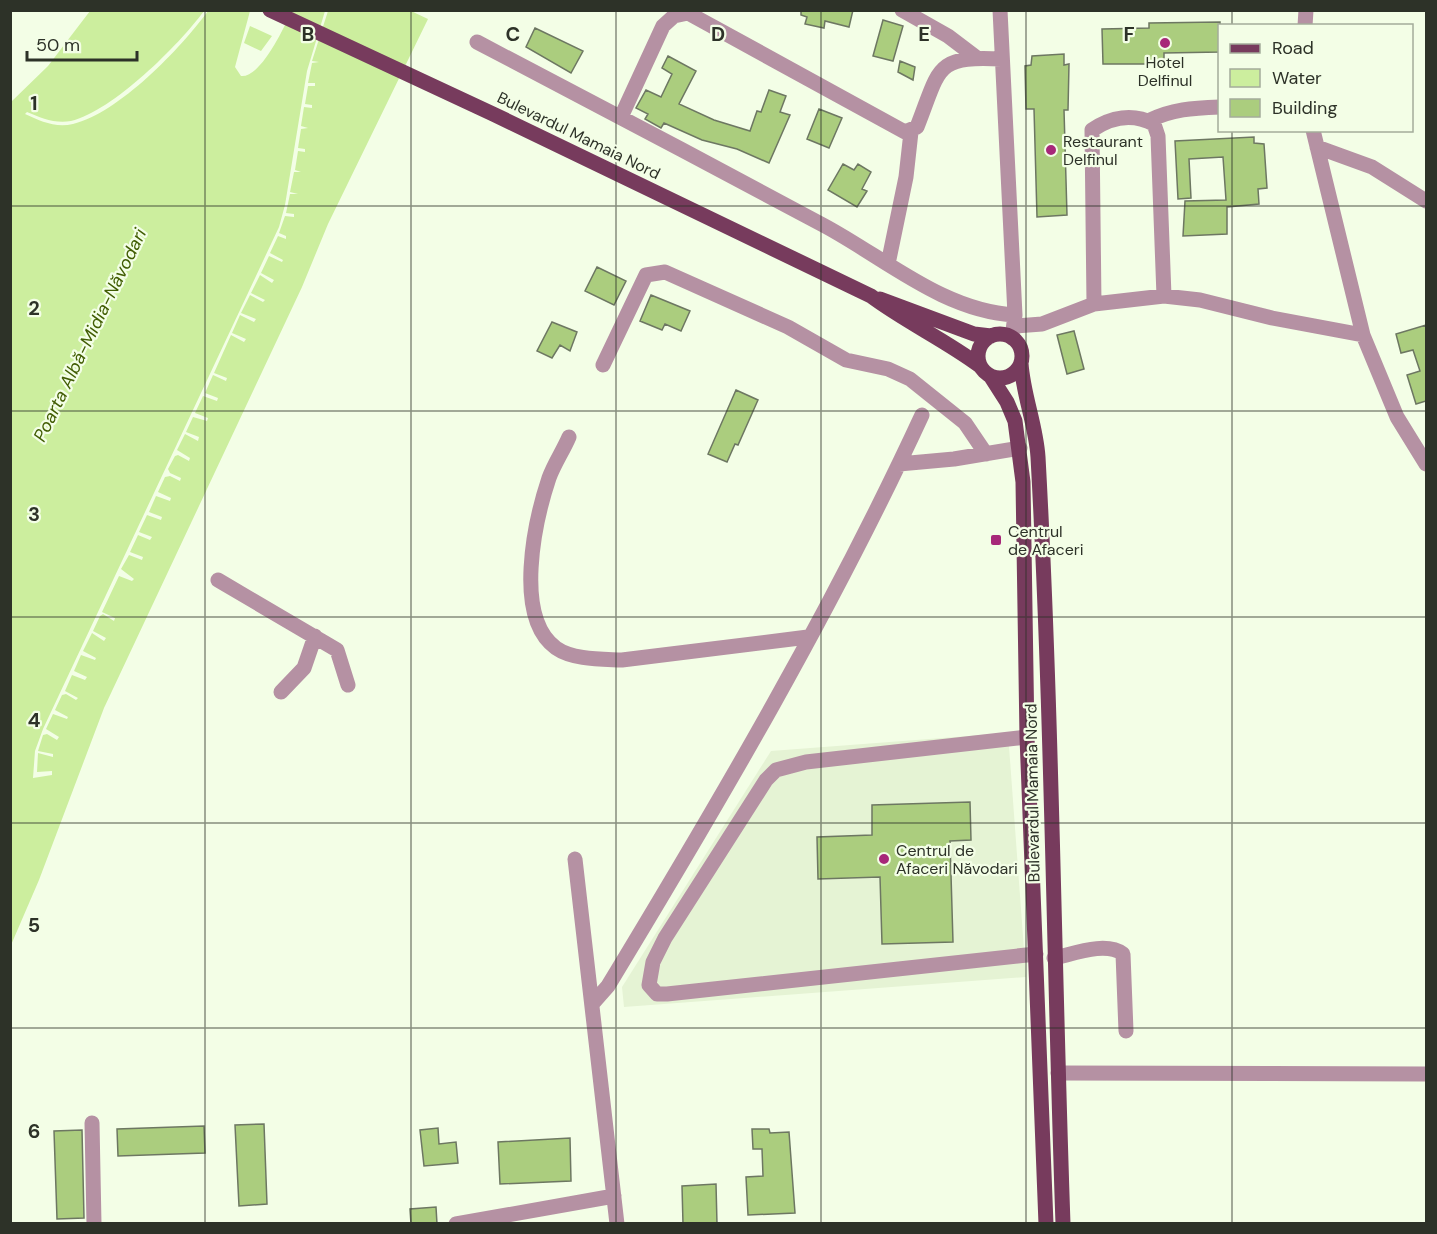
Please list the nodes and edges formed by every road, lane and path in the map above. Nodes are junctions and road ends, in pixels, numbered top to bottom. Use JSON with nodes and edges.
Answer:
{"nodes":[{"id":1,"x":270,"y":10,"type":"edge"},
{"id":2,"x":902,"y":10,"type":"edge"},
{"id":3,"x":1000,"y":10,"type":"edge"},
{"id":4,"x":477,"y":42,"type":"dead end"},
{"id":5,"x":977,"y":58,"type":"junction"},
{"id":6,"x":1002,"y":59,"type":"junction"},
{"id":7,"x":1218,"y":107,"type":"edge"},
{"id":8,"x":621,"y":117,"type":"junction"},
{"id":9,"x":1148,"y":121,"type":"junction"},
{"id":10,"x":911,"y":132,"type":"junction"},
{"id":11,"x":1313,"y":132,"type":"edge"},
{"id":12,"x":1317,"y":147,"type":"junction"},
{"id":13,"x":1426,"y":201,"type":"edge"},
{"id":14,"x":888,"y":264,"type":"junction"},
{"id":15,"x":871,"y":296,"type":"junction"},
{"id":16,"x":1164,"y":296,"type":"junction"},
{"id":17,"x":1094,"y":304,"type":"junction"},
{"id":18,"x":1014,"y":326,"type":"junction"},
{"id":19,"x":1363,"y":335,"type":"junction"},
{"id":20,"x":991,"y":336,"type":"junction"},
{"id":21,"x":1022,"y":363,"type":"junction"},
{"id":22,"x":603,"y":365,"type":"dead end"},
{"id":23,"x":980,"y":366,"type":"junction"},
{"id":24,"x":992,"y":377,"type":"junction"},
{"id":25,"x":922,"y":415,"type":"dead end"},
{"id":26,"x":569,"y":437,"type":"dead end"},
{"id":27,"x":1020,"y":448,"type":"junction"},
{"id":28,"x":986,"y":454,"type":"junction"},
{"id":29,"x":899,"y":464,"type":"junction"},
{"id":30,"x":1426,"y":464,"type":"edge"},
{"id":31,"x":218,"y":580,"type":"dead end"},
{"id":32,"x":315,"y":636,"type":"junction"},
{"id":33,"x":808,"y":638,"type":"junction"},
{"id":34,"x":348,"y":685,"type":"dead end"},
{"id":35,"x":281,"y":692,"type":"dead end"},
{"id":36,"x":1027,"y":737,"type":"junction"},
{"id":37,"x":575,"y":859,"type":"dead end"},
{"id":38,"x":1036,"y":954,"type":"junction"},
{"id":39,"x":1054,"y":958,"type":"junction"},
{"id":40,"x":593,"y":1003,"type":"junction"},
{"id":41,"x":1126,"y":1032,"type":"dead end"},
{"id":42,"x":1058,"y":1073,"type":"junction"},
{"id":43,"x":1426,"y":1074,"type":"edge"},
{"id":44,"x":92,"y":1123,"type":"dead end"},
{"id":45,"x":614,"y":1196,"type":"junction"},
{"id":46,"x":94,"y":1224,"type":"edge"},
{"id":47,"x":456,"y":1224,"type":"edge"},
{"id":48,"x":617,"y":1224,"type":"edge"},
{"id":49,"x":1046,"y":1224,"type":"edge"},
{"id":50,"x":1063,"y":1224,"type":"edge"}],
"edges":[{"from":1,"to":15,"type":"main road","name":"Bulevardul Mamaia Nord"},
{"from":2,"to":5,"type":"street"},
{"from":3,"to":6,"type":"street"},
{"from":4,"to":8,"type":"street"},
{"from":5,"to":6,"type":"street"},
{"from":5,"to":10,"type":"street"},
{"from":6,"to":18,"type":"street"},
{"from":7,"to":9,"type":"street"},
{"from":8,"to":10,"type":"street"},
{"from":8,"to":14,"type":"street"},
{"from":9,"to":16,"type":"street"},
{"from":9,"to":17,"type":"street"},
{"from":10,"to":14,"type":"street"},
{"from":11,"to":12,"type":"street"},
{"from":12,"to":13,"type":"street"},
{"from":12,"to":19,"type":"street"},
{"from":14,"to":18,"type":"street"},
{"from":15,"to":20,"type":"main road","name":"Bulevardul Mamaia Nord"},
{"from":15,"to":23,"type":"main road","name":"Bulevardul Mamaia Nord"},
{"from":16,"to":17,"type":"street"},
{"from":16,"to":19,"type":"street"},
{"from":17,"to":18,"type":"street"},
{"from":18,"to":20,"type":"main road"},
{"from":18,"to":21,"type":"main road"},
{"from":19,"to":30,"type":"street"},
{"from":20,"to":23,"type":"main road"},
{"from":21,"to":24,"type":"main road"},
{"from":21,"to":39,"type":"main road","name":"Bulevardul Mamaia Nord"},
{"from":22,"to":28,"type":"street"},
{"from":23,"to":24,"type":"main road"},
{"from":24,"to":27,"type":"main road","name":"Bulevardul Mamaia Nord"},
{"from":25,"to":29,"type":"street"},
{"from":26,"to":33,"type":"street"},
{"from":27,"to":28,"type":"street"},
{"from":27,"to":36,"type":"main road","name":"Bulevardul Mamaia Nord"},
{"from":28,"to":29,"type":"street"},
{"from":29,"to":33,"type":"street"},
{"from":31,"to":32,"type":"street"},
{"from":32,"to":34,"type":"street"},
{"from":32,"to":35,"type":"street"},
{"from":33,"to":40,"type":"street"},
{"from":36,"to":38,"type":"main road","name":"Bulevardul Mamaia Nord"},
{"from":36,"to":38,"type":"street"},
{"from":37,"to":40,"type":"street"},
{"from":38,"to":49,"type":"main road","name":"Bulevardul Mamaia Nord"},
{"from":39,"to":41,"type":"street"},
{"from":39,"to":42,"type":"main road","name":"Bulevardul Mamaia Nord"},
{"from":40,"to":45,"type":"street"},
{"from":42,"to":43,"type":"street"},
{"from":42,"to":50,"type":"main road","name":"Bulevardul Mamaia Nord"},
{"from":44,"to":46,"type":"street"},
{"from":45,"to":47,"type":"street"},
{"from":45,"to":48,"type":"street"}]}
